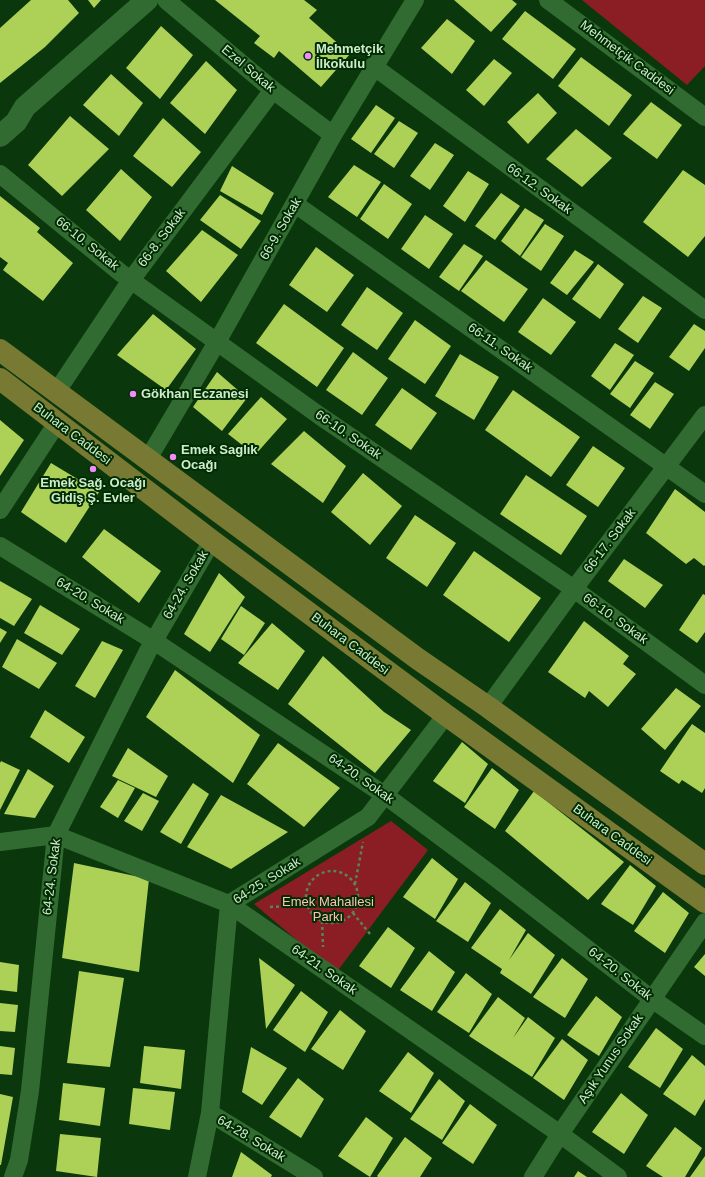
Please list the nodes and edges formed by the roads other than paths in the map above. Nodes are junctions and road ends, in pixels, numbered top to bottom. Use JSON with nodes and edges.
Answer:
{"nodes":[{"id":1,"x":147,"y":0,"type":"edge"},
{"id":2,"x":166,"y":0,"type":"edge"},
{"id":3,"x":415,"y":0,"type":"edge"},
{"id":4,"x":548,"y":0,"type":"edge"},
{"id":5,"x":373,"y":66,"type":"junction"},
{"id":6,"x":273,"y":90,"type":"junction"},
{"id":7,"x":25,"y":106,"type":"junction"},
{"id":8,"x":0,"y":116,"type":"edge"},
{"id":9,"x":705,"y":117,"type":"edge"},
{"id":10,"x":333,"y":135,"type":"junction"},
{"id":11,"x":0,"y":136,"type":"edge"},
{"id":12,"x":0,"y":174,"type":"edge"},
{"id":13,"x":295,"y":204,"type":"junction"},
{"id":14,"x":131,"y":280,"type":"junction"},
{"id":15,"x":705,"y":310,"type":"edge"},
{"id":16,"x":216,"y":342,"type":"junction"},
{"id":17,"x":0,"y":350,"type":"edge"},
{"id":18,"x":0,"y":379,"type":"edge"},
{"id":19,"x":57,"y":391,"type":"junction"},
{"id":20,"x":705,"y":415,"type":"edge"},
{"id":21,"x":57,"y":423,"type":"junction"},
{"id":22,"x":148,"y":459,"type":"junction"},
{"id":23,"x":667,"y":466,"type":"junction"},
{"id":24,"x":705,"y":494,"type":"edge"},
{"id":25,"x":0,"y":510,"type":"edge"},
{"id":26,"x":212,"y":541,"type":"junction"},
{"id":27,"x":0,"y":546,"type":"edge"},
{"id":28,"x":574,"y":589,"type":"junction"},
{"id":29,"x":154,"y":640,"type":"junction"},
{"id":30,"x":705,"y":685,"type":"edge"},
{"id":31,"x":488,"y":707,"type":"junction"},
{"id":32,"x":446,"y":715,"type":"junction"},
{"id":33,"x":386,"y":796,"type":"junction"},
{"id":34,"x":56,"y":835,"type":"junction"},
{"id":35,"x":0,"y":842,"type":"edge"},
{"id":36,"x":705,"y":864,"type":"edge"},
{"id":37,"x":705,"y":902,"type":"edge"},
{"id":38,"x":229,"y":904,"type":"junction"},
{"id":39,"x":705,"y":922,"type":"edge"},
{"id":40,"x":652,"y":999,"type":"junction"},
{"id":41,"x":705,"y":1036,"type":"edge"},
{"id":42,"x":210,"y":1113,"type":"junction"},
{"id":43,"x":560,"y":1134,"type":"junction"},
{"id":44,"x":13,"y":1177,"type":"edge"},
{"id":45,"x":196,"y":1177,"type":"edge"},
{"id":46,"x":314,"y":1177,"type":"edge"},
{"id":47,"x":533,"y":1177,"type":"edge"},
{"id":48,"x":618,"y":1177,"type":"edge"}],
"edges":[{"from":1,"to":7,"type":"street"},
{"from":2,"to":6,"type":"street","name":"Ezel Sokak"},
{"from":3,"to":5,"type":"street","name":"66-9. Sokak"},
{"from":4,"to":9,"type":"street","name":"Mehmetçik Caddesi"},
{"from":5,"to":10,"type":"street","name":"66-9. Sokak"},
{"from":5,"to":15,"type":"street","name":"66-12. Sokak"},
{"from":6,"to":10,"type":"street","name":"Ezel Sokak"},
{"from":6,"to":14,"type":"street","name":"66-8. Sokak"},
{"from":7,"to":8,"type":"street"},
{"from":7,"to":11,"type":"street"},
{"from":10,"to":13,"type":"street","name":"66-9. Sokak"},
{"from":12,"to":14,"type":"street","name":"66-10. Sokak"},
{"from":13,"to":16,"type":"street","name":"66-9. Sokak"},
{"from":13,"to":23,"type":"street","name":"66-11. Sokak"},
{"from":14,"to":16,"type":"street","name":"66-10. Sokak"},
{"from":14,"to":19,"type":"street","name":"66-8. Sokak"},
{"from":16,"to":22,"type":"street","name":"66-9. Sokak"},
{"from":16,"to":28,"type":"street","name":"66-10. Sokak"},
{"from":17,"to":19,"type":"main road","name":"Buhara Caddesi"},
{"from":18,"to":21,"type":"main road","name":"Buhara Caddesi"},
{"from":19,"to":22,"type":"main road","name":"Buhara Caddesi"},
{"from":20,"to":23,"type":"street","name":"66-17. Sokak"},
{"from":21,"to":25,"type":"street"},
{"from":21,"to":26,"type":"main road","name":"Buhara Caddesi"},
{"from":22,"to":31,"type":"main road","name":"Buhara Caddesi"},
{"from":23,"to":24,"type":"street","name":"66-11. Sokak"},
{"from":23,"to":28,"type":"street","name":"66-17. Sokak"},
{"from":26,"to":29,"type":"street","name":"64-24. Sokak"},
{"from":26,"to":32,"type":"main road","name":"Buhara Caddesi"},
{"from":27,"to":29,"type":"street","name":"64-20. Sokak"},
{"from":28,"to":30,"type":"street","name":"66-10. Sokak"},
{"from":28,"to":31,"type":"street","name":"66-17. Sokak"},
{"from":29,"to":33,"type":"street","name":"64-20. Sokak"},
{"from":29,"to":34,"type":"street","name":"64-24. Sokak"},
{"from":31,"to":36,"type":"main road","name":"Buhara Caddesi"},
{"from":32,"to":33,"type":"street","name":"64-25. Sokak"},
{"from":32,"to":37,"type":"main road","name":"Buhara Caddesi"},
{"from":33,"to":38,"type":"street","name":"64-25. Sokak"},
{"from":33,"to":40,"type":"street","name":"64-20. Sokak"},
{"from":34,"to":35,"type":"street","name":"64-21. Sokak"},
{"from":34,"to":38,"type":"street","name":"64-21. Sokak"},
{"from":34,"to":44,"type":"street","name":"64-24. Sokak"},
{"from":38,"to":42,"type":"street","name":"64-25. Sokak"},
{"from":38,"to":43,"type":"street","name":"64-21. Sokak"},
{"from":39,"to":40,"type":"street","name":"Aşık Yunus Sokak"},
{"from":40,"to":41,"type":"street","name":"64-20. Sokak"},
{"from":40,"to":43,"type":"street","name":"Aşık Yunus Sokak"},
{"from":42,"to":45,"type":"street","name":"64-25. Sokak"},
{"from":42,"to":46,"type":"street","name":"64-28. Sokak"},
{"from":43,"to":47,"type":"street","name":"Aşık Yunus Sokak"},
{"from":43,"to":48,"type":"street","name":"64-21. Sokak"}]}
